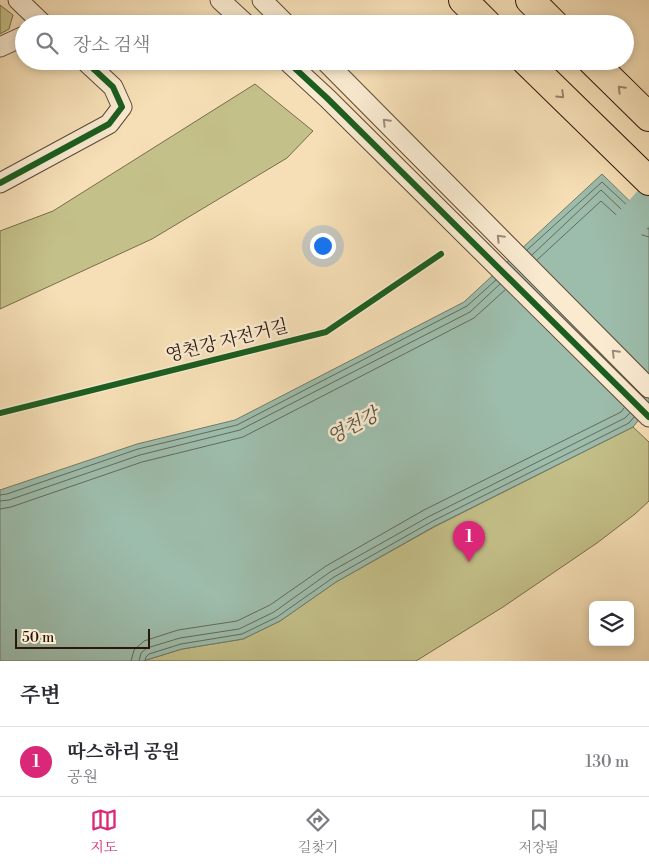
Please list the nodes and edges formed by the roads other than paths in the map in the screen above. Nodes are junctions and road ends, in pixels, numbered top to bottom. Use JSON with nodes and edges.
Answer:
{"nodes":[{"id":1,"x":18,"y":0,"type":"edge"},
{"id":2,"x":220,"y":0,"type":"edge"},
{"id":3,"x":262,"y":0,"type":"edge"},
{"id":4,"x":463,"y":0,"type":"edge"},
{"id":5,"x":530,"y":0,"type":"edge"},
{"id":6,"x":34,"y":15,"type":"edge"},
{"id":7,"x":236,"y":15,"type":"edge"},
{"id":8,"x":277,"y":15,"type":"edge"},
{"id":9,"x":478,"y":15,"type":"edge"},
{"id":10,"x":545,"y":15,"type":"edge"},
{"id":11,"x":15,"y":40,"type":"edge"},
{"id":12,"x":0,"y":47,"type":"edge"},
{"id":13,"x":95,"y":70,"type":"edge"},
{"id":14,"x":297,"y":70,"type":"edge"},
{"id":15,"x":334,"y":70,"type":"edge"},
{"id":16,"x":535,"y":70,"type":"edge"},
{"id":17,"x":601,"y":70,"type":"edge"},
{"id":18,"x":649,"y":117,"type":"edge"},
{"id":19,"x":649,"y":181,"type":"edge"},
{"id":20,"x":0,"y":183,"type":"edge"},
{"id":21,"x":649,"y":388,"type":"edge"},
{"id":22,"x":649,"y":417,"type":"edge"}],
"edges":[{"from":1,"to":6,"type":"street"},
{"from":2,"to":7,"type":"street"},
{"from":3,"to":8,"type":"street"},
{"from":4,"to":9,"type":"highway"},
{"from":5,"to":10,"type":"highway"},
{"from":11,"to":12,"type":"street"},
{"from":13,"to":20,"type":"street"},
{"from":14,"to":22,"type":"street"},
{"from":21,"to":15,"type":"street","one_way":true},
{"from":16,"to":19,"type":"highway","one_way":true},
{"from":18,"to":17,"type":"highway","one_way":true}]}
